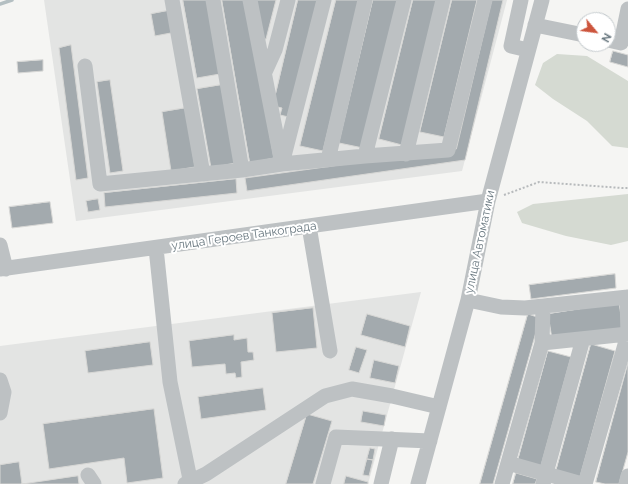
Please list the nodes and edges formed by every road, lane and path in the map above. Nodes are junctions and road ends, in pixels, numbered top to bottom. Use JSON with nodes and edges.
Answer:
{"nodes":[{"id":1,"x":172,"y":0,"type":"edge"},
{"id":2,"x":213,"y":0,"type":"edge"},
{"id":3,"x":250,"y":0,"type":"edge"},
{"id":4,"x":288,"y":0,"type":"edge"},
{"id":5,"x":324,"y":0,"type":"edge"},
{"id":6,"x":365,"y":0,"type":"edge"},
{"id":7,"x":404,"y":0,"type":"edge"},
{"id":8,"x":443,"y":0,"type":"edge"},
{"id":9,"x":485,"y":0,"type":"edge"},
{"id":10,"x":521,"y":0,"type":"edge"},
{"id":11,"x":542,"y":0,"type":"edge"},
{"id":12,"x":628,"y":9,"type":"edge"},
{"id":13,"x":535,"y":25,"type":"junction"},
{"id":14,"x":576,"y":33,"type":"edge"},
{"id":15,"x":616,"y":42,"type":"edge"},
{"id":16,"x":528,"y":50,"type":"junction"},
{"id":17,"x":85,"y":66,"type":"dead end"},
{"id":18,"x":265,"y":72,"type":"junction"},
{"id":19,"x":406,"y":154,"type":"junction"},
{"id":20,"x":365,"y":156,"type":"junction"},
{"id":21,"x":328,"y":160,"type":"junction"},
{"id":22,"x":282,"y":164,"type":"junction"},
{"id":23,"x":242,"y":170,"type":"junction"},
{"id":24,"x":203,"y":174,"type":"junction"},
{"id":25,"x":628,"y":188,"type":"edge"},
{"id":26,"x":488,"y":201,"type":"junction"},
{"id":27,"x":309,"y":226,"type":"junction"},
{"id":28,"x":0,"y":245,"type":"edge"},
{"id":29,"x":156,"y":248,"type":"junction"},
{"id":30,"x":3,"y":269,"type":"edge"},
{"id":31,"x":628,"y":297,"type":"edge"},
{"id":32,"x":468,"y":300,"type":"junction"},
{"id":33,"x":543,"y":307,"type":"junction"},
{"id":34,"x":628,"y":334,"type":"edge"},
{"id":35,"x":583,"y":339,"type":"junction"},
{"id":36,"x":542,"y":343,"type":"junction"},
{"id":37,"x":330,"y":351,"type":"dead end"},
{"id":38,"x":0,"y":380,"type":"edge"},
{"id":39,"x":439,"y":407,"type":"junction"},
{"id":40,"x":0,"y":413,"type":"edge"},
{"id":41,"x":392,"y":439,"type":"junction"},
{"id":42,"x":430,"y":441,"type":"junction"},
{"id":43,"x":508,"y":463,"type":"junction"},
{"id":44,"x":628,"y":476,"type":"edge"},
{"id":45,"x":544,"y":479,"type":"edge"},
{"id":46,"x":189,"y":483,"type":"edge"},
{"id":47,"x":323,"y":484,"type":"edge"},
{"id":48,"x":381,"y":484,"type":"edge"},
{"id":49,"x":418,"y":484,"type":"edge"},
{"id":50,"x":502,"y":484,"type":"edge"},
{"id":51,"x":582,"y":484,"type":"edge"},
{"id":52,"x":585,"y":484,"type":"edge"},
{"id":53,"x":626,"y":484,"type":"edge"}],
"edges":[{"from":1,"to":24,"type":"street"},
{"from":2,"to":23,"type":"street"},
{"from":3,"to":18,"type":"street"},
{"from":4,"to":18,"type":"street"},
{"from":5,"to":22,"type":"street"},
{"from":6,"to":21,"type":"street"},
{"from":7,"to":20,"type":"street"},
{"from":8,"to":19,"type":"street"},
{"from":9,"to":19,"type":"street"},
{"from":10,"to":16,"type":"street"},
{"from":11,"to":13,"type":"street","name":"улица Автоматики"},
{"from":12,"to":15,"type":"street"},
{"from":13,"to":14,"type":"street"},
{"from":13,"to":16,"type":"street","name":"улица Автоматики"},
{"from":16,"to":26,"type":"street","name":"улица Автоматики"},
{"from":17,"to":24,"type":"street"},
{"from":18,"to":22,"type":"street"},
{"from":19,"to":20,"type":"street"},
{"from":20,"to":21,"type":"street"},
{"from":21,"to":22,"type":"street"},
{"from":22,"to":23,"type":"street"},
{"from":23,"to":24,"type":"street"},
{"from":25,"to":26,"type":"path"},
{"from":26,"to":27,"type":"street","name":"улица Героев Танкограда"},
{"from":26,"to":32,"type":"street","name":"улица Автоматики"},
{"from":27,"to":29,"type":"street","name":"улица Героев Танкограда"},
{"from":27,"to":37,"type":"street"},
{"from":28,"to":30,"type":"street"},
{"from":29,"to":30,"type":"street","name":"улица Героев Танкограда"},
{"from":29,"to":46,"type":"street"},
{"from":31,"to":33,"type":"street"},
{"from":31,"to":34,"type":"street"},
{"from":32,"to":33,"type":"street"},
{"from":32,"to":39,"type":"street","name":"улица Автоматики"},
{"from":33,"to":36,"type":"street"},
{"from":34,"to":35,"type":"street"},
{"from":34,"to":52,"type":"street"},
{"from":35,"to":36,"type":"street"},
{"from":35,"to":45,"type":"street"},
{"from":36,"to":43,"type":"street"},
{"from":38,"to":40,"type":"street"},
{"from":39,"to":42,"type":"street","name":"улица Автоматики"},
{"from":39,"to":46,"type":"street"},
{"from":41,"to":42,"type":"street"},
{"from":41,"to":47,"type":"street"},
{"from":41,"to":48,"type":"street"},
{"from":42,"to":49,"type":"street","name":"улица Автоматики"},
{"from":43,"to":45,"type":"street"},
{"from":43,"to":50,"type":"street"},
{"from":44,"to":53,"type":"street"},
{"from":45,"to":51,"type":"street"}]}
